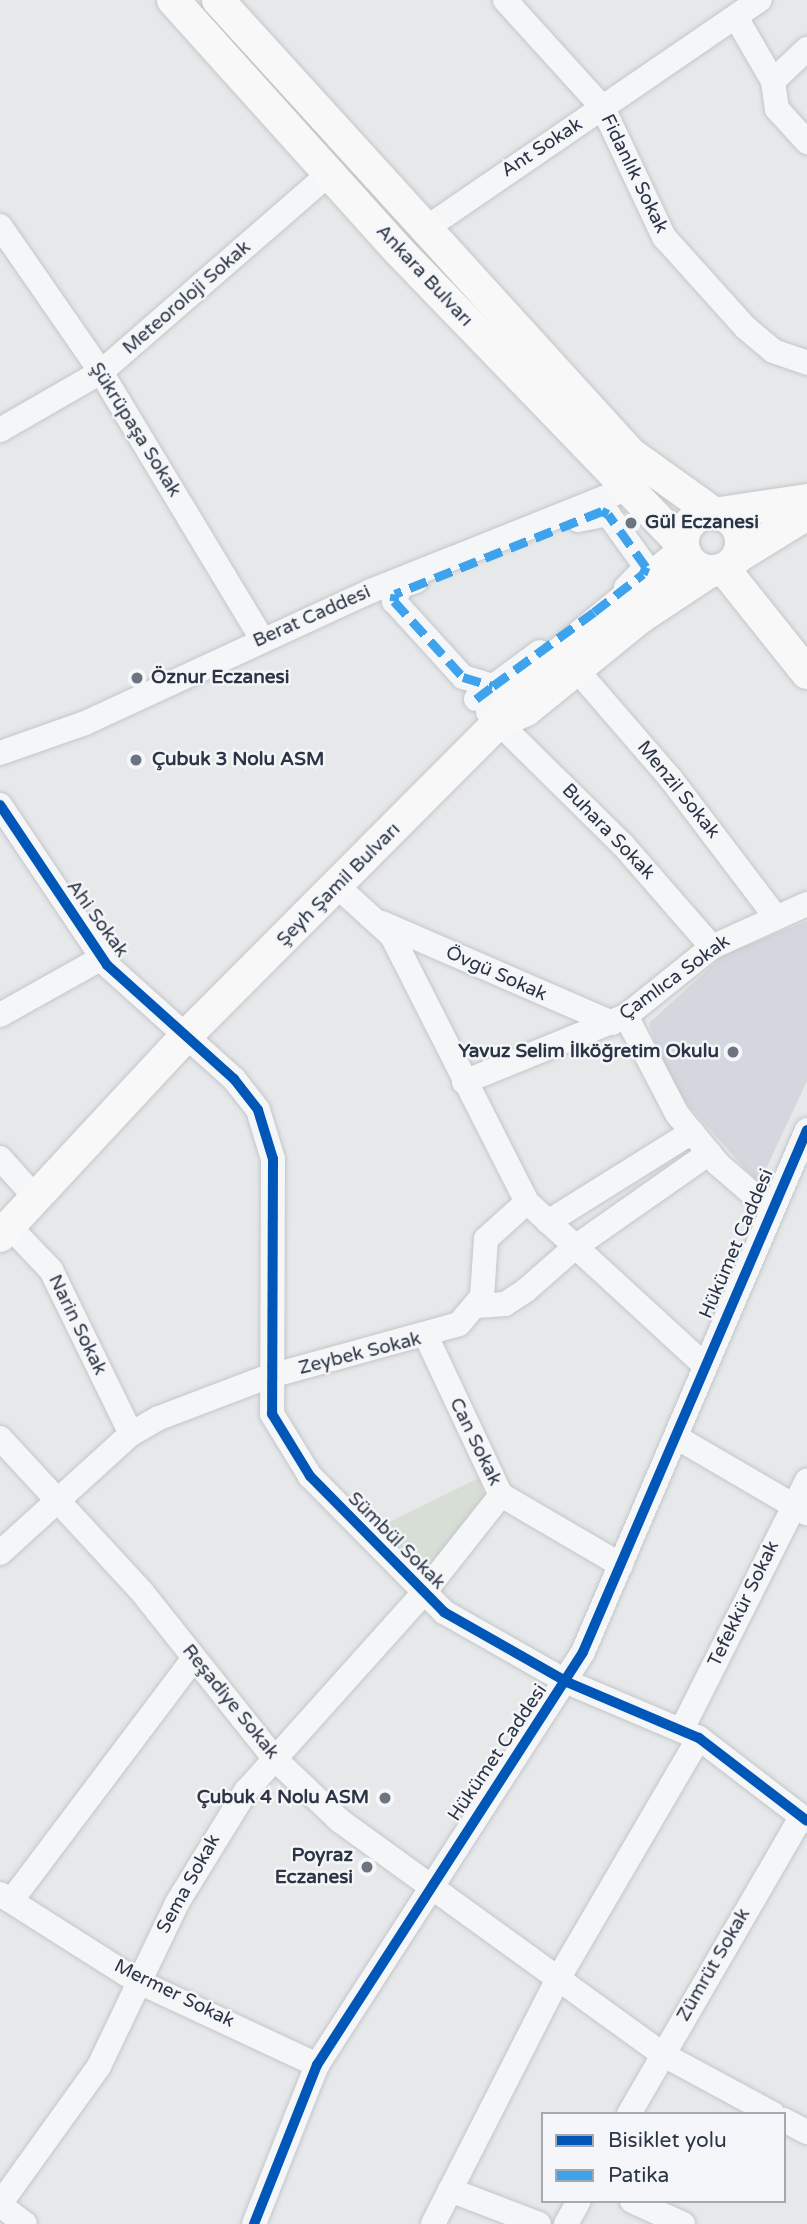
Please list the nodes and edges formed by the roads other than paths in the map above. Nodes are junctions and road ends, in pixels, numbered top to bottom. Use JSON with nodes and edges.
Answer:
{"nodes":[{"id":1,"x":173,"y":0,"type":"edge"},
{"id":2,"x":218,"y":0,"type":"edge"},
{"id":3,"x":505,"y":0,"type":"edge"},
{"id":4,"x":760,"y":0,"type":"edge"},
{"id":5,"x":737,"y":19,"type":"junction"},
{"id":6,"x":807,"y":49,"type":"edge"},
{"id":7,"x":773,"y":81,"type":"junction"},
{"id":8,"x":603,"y":108,"type":"junction"},
{"id":9,"x":807,"y":142,"type":"edge"},
{"id":10,"x":329,"y":174,"type":"junction"},
{"id":11,"x":0,"y":226,"type":"edge"},
{"id":12,"x":428,"y":227,"type":"junction"},
{"id":13,"x":805,"y":364,"type":"edge"},
{"id":14,"x":101,"y":372,"type":"junction"},
{"id":15,"x":0,"y":430,"type":"edge"},
{"id":16,"x":626,"y":489,"type":"junction"},
{"id":17,"x":807,"y":499,"type":"edge"},
{"id":18,"x":716,"y":513,"type":"junction"},
{"id":19,"x":807,"y":513,"type":"edge"},
{"id":20,"x":683,"y":547,"type":"junction"},
{"id":21,"x":724,"y":566,"type":"junction"},
{"id":22,"x":371,"y":591,"type":"junction"},
{"id":23,"x":262,"y":639,"type":"junction"},
{"id":24,"x":576,"y":669,"type":"junction"},
{"id":25,"x":807,"y":673,"type":"edge"},
{"id":26,"x":485,"y":692,"type":"junction"},
{"id":27,"x":499,"y":722,"type":"junction"},
{"id":28,"x":0,"y":753,"type":"edge"},
{"id":29,"x":0,"y":805,"type":"edge"},
{"id":30,"x":338,"y":887,"type":"junction"},
{"id":31,"x":807,"y":904,"type":"edge"},
{"id":32,"x":775,"y":916,"type":"junction"},
{"id":33,"x":382,"y":923,"type":"junction"},
{"id":34,"x":712,"y":947,"type":"junction"},
{"id":35,"x":102,"y":958,"type":"junction"},
{"id":36,"x":0,"y":1015,"type":"edge"},
{"id":37,"x":619,"y":1020,"type":"junction"},
{"id":38,"x":185,"y":1037,"type":"junction"},
{"id":39,"x":464,"y":1082,"type":"junction"},
{"id":40,"x":807,"y":1130,"type":"edge"},
{"id":41,"x":692,"y":1132,"type":"junction"},
{"id":42,"x":709,"y":1153,"type":"junction"},
{"id":43,"x":0,"y":1158,"type":"edge"},
{"id":44,"x":35,"y":1197,"type":"junction"},
{"id":45,"x":527,"y":1202,"type":"junction"},
{"id":46,"x":769,"y":1208,"type":"junction"},
{"id":47,"x":548,"y":1222,"type":"junction"},
{"id":48,"x":4,"y":1231,"type":"edge"},
{"id":49,"x":575,"y":1247,"type":"junction"},
{"id":50,"x":477,"y":1306,"type":"junction"},
{"id":51,"x":427,"y":1338,"type":"junction"},
{"id":52,"x":704,"y":1365,"type":"junction"},
{"id":53,"x":267,"y":1377,"type":"junction"},
{"id":54,"x":131,"y":1434,"type":"junction"},
{"id":55,"x":676,"y":1437,"type":"junction"},
{"id":56,"x":0,"y":1438,"type":"edge"},
{"id":57,"x":807,"y":1481,"type":"edge"},
{"id":58,"x":501,"y":1495,"type":"junction"},
{"id":59,"x":55,"y":1502,"type":"junction"},
{"id":60,"x":800,"y":1509,"type":"edge"},
{"id":61,"x":0,"y":1553,"type":"edge"},
{"id":62,"x":621,"y":1565,"type":"junction"},
{"id":63,"x":422,"y":1595,"type":"junction"},
{"id":64,"x":194,"y":1658,"type":"junction"},
{"id":65,"x":567,"y":1682,"type":"junction"},
{"id":66,"x":691,"y":1734,"type":"junction"},
{"id":67,"x":274,"y":1758,"type":"junction"},
{"id":68,"x":804,"y":1819,"type":"edge"},
{"id":69,"x":430,"y":1885,"type":"junction"},
{"id":70,"x":6,"y":1897,"type":"edge"},
{"id":71,"x":558,"y":1979,"type":"junction"},
{"id":72,"x":137,"y":1981,"type":"junction"},
{"id":73,"x":662,"y":2054,"type":"junction"},
{"id":74,"x":317,"y":2065,"type":"junction"},
{"id":75,"x":630,"y":2112,"type":"edge"},
{"id":76,"x":769,"y":2112,"type":"edge"},
{"id":77,"x":786,"y":2121,"type":"edge"},
{"id":78,"x":807,"y":2132,"type":"edge"},
{"id":79,"x":450,"y":2190,"type":"junction"},
{"id":80,"x":578,"y":2203,"type":"edge"},
{"id":81,"x":636,"y":2203,"type":"edge"},
{"id":82,"x":0,"y":2205,"type":"edge"},
{"id":83,"x":25,"y":2224,"type":"edge"},
{"id":84,"x":254,"y":2224,"type":"edge"},
{"id":85,"x":433,"y":2224,"type":"edge"},
{"id":86,"x":539,"y":2224,"type":"edge"},
{"id":87,"x":566,"y":2224,"type":"edge"},
{"id":88,"x":683,"y":2224,"type":"edge"}],
"edges":[{"from":1,"to":10,"type":"main road","name":"Ankara Bulvarı"},
{"from":2,"to":12,"type":"main road","name":"Ankara Bulvarı"},
{"from":3,"to":8,"type":"street","name":"Fidanlık Sokak"},
{"from":4,"to":5,"type":"street","name":"Ant Sokak"},
{"from":5,"to":7,"type":"street"},
{"from":5,"to":8,"type":"street","name":"Ant Sokak"},
{"from":6,"to":7,"type":"street"},
{"from":7,"to":9,"type":"street"},
{"from":8,"to":12,"type":"street","name":"Ant Sokak"},
{"from":8,"to":13,"type":"street","name":"Fidanlık Sokak"},
{"from":10,"to":14,"type":"street","name":"Meteoroloji Sokak"},
{"from":10,"to":16,"type":"main road","name":"Ankara Bulvarı"},
{"from":11,"to":14,"type":"street","name":"Şükrüpaşa Sokak"},
{"from":12,"to":18,"type":"main road","name":"Ankara Bulvarı"},
{"from":14,"to":15,"type":"street","name":"Meteoroloji Sokak"},
{"from":14,"to":23,"type":"street","name":"Şükrüpaşa Sokak"},
{"from":16,"to":20,"type":"main road","name":"Ankara Bulvarı"},
{"from":16,"to":22,"type":"street","name":"Berat Caddesi"},
{"from":17,"to":18,"type":"main road"},
{"from":18,"to":20,"type":"main road"},
{"from":18,"to":21,"type":"main road"},
{"from":19,"to":21,"type":"main road","name":"Şeyh Şamil Bulvarı"},
{"from":20,"to":21,"type":"main road"},
{"from":20,"to":27,"type":"main road"},
{"from":21,"to":24,"type":"main road","name":"Şeyh Şamil Bulvarı"},
{"from":21,"to":25,"type":"main road"},
{"from":22,"to":23,"type":"street","name":"Berat Caddesi"},
{"from":22,"to":26,"type":"street","name":"Buhara Sokak"},
{"from":23,"to":28,"type":"street","name":"Berat Caddesi"},
{"from":24,"to":27,"type":"main road","name":"Şeyh Şamil Bulvarı"},
{"from":24,"to":32,"type":"street","name":"Menzil Sokak"},
{"from":26,"to":26,"type":"street"},
{"from":26,"to":27,"type":"street","name":"Buhara Sokak"},
{"from":27,"to":30,"type":"main road","name":"Şeyh Şamil Bulvarı"},
{"from":27,"to":34,"type":"street","name":"Buhara Sokak"},
{"from":29,"to":35,"type":"street","name":"Ahi Sokak"},
{"from":30,"to":33,"type":"street"},
{"from":30,"to":38,"type":"main road","name":"Şeyh Şamil Bulvarı"},
{"from":31,"to":32,"type":"street","name":"Çamlıca Sokak"},
{"from":32,"to":34,"type":"street","name":"Çamlıca Sokak"},
{"from":33,"to":37,"type":"street","name":"Övgü Sokak"},
{"from":33,"to":39,"type":"street"},
{"from":34,"to":37,"type":"street","name":"Çamlıca Sokak"},
{"from":35,"to":36,"type":"street"},
{"from":35,"to":38,"type":"street","name":"Ahi Sokak"},
{"from":37,"to":39,"type":"street","name":"Çamlıca Sokak"},
{"from":37,"to":41,"type":"street"},
{"from":38,"to":44,"type":"main road","name":"Şeyh Şamil Bulvarı"},
{"from":38,"to":53,"type":"street","name":"Sümbül Sokak"},
{"from":39,"to":45,"type":"street"},
{"from":40,"to":46,"type":"street","name":"Hükümet Caddesi"},
{"from":41,"to":42,"type":"street"},
{"from":41,"to":47,"type":"street"},
{"from":42,"to":46,"type":"street"},
{"from":42,"to":49,"type":"street"},
{"from":43,"to":44,"type":"street"},
{"from":44,"to":48,"type":"main road","name":"Şeyh Şamil Bulvarı"},
{"from":45,"to":47,"type":"street"},
{"from":45,"to":50,"type":"street"},
{"from":46,"to":52,"type":"street","name":"Hükümet Caddesi"},
{"from":47,"to":49,"type":"street"},
{"from":48,"to":54,"type":"street","name":"Narin Sokak"},
{"from":49,"to":50,"type":"street"},
{"from":49,"to":52,"type":"street"},
{"from":50,"to":51,"type":"street","name":"Zeybek Sokak"},
{"from":51,"to":53,"type":"street","name":"Zeybek Sokak"},
{"from":51,"to":58,"type":"street","name":"Can Sokak"},
{"from":52,"to":55,"type":"street","name":"Hükümet Caddesi"},
{"from":53,"to":54,"type":"street","name":"Zeybek Sokak"},
{"from":53,"to":63,"type":"street","name":"Sümbül Sokak"},
{"from":54,"to":59,"type":"street","name":"Zeybek Sokak"},
{"from":55,"to":60,"type":"street"},
{"from":55,"to":62,"type":"street","name":"Hükümet Caddesi"},
{"from":56,"to":59,"type":"street","name":"Reşadiye Sokak"},
{"from":57,"to":60,"type":"street","name":"Tefekkür Sokak"},
{"from":58,"to":62,"type":"street","name":"Can Sokak"},
{"from":58,"to":63,"type":"street","name":"Sema Sokak"},
{"from":59,"to":61,"type":"street","name":"Zeybek Sokak"},
{"from":59,"to":64,"type":"street","name":"Reşadiye Sokak"},
{"from":60,"to":66,"type":"street","name":"Tefekkür Sokak"},
{"from":62,"to":65,"type":"street","name":"Hükümet Caddesi"},
{"from":63,"to":65,"type":"street","name":"Sümbül Sokak"},
{"from":63,"to":67,"type":"street","name":"Sema Sokak"},
{"from":64,"to":67,"type":"street","name":"Reşadiye Sokak"},
{"from":64,"to":70,"type":"street"},
{"from":65,"to":66,"type":"street","name":"Sümbül Sokak"},
{"from":65,"to":69,"type":"street","name":"Hükümet Caddesi"},
{"from":66,"to":68,"type":"street","name":"Sümbül Sokak"},
{"from":66,"to":71,"type":"street","name":"Tefekkür Sokak"},
{"from":67,"to":69,"type":"street","name":"Reşadiye Sokak"},
{"from":67,"to":72,"type":"street","name":"Sema Sokak"},
{"from":68,"to":73,"type":"street","name":"Zümrüt Sokak"},
{"from":69,"to":71,"type":"street","name":"Reşadiye Sokak"},
{"from":69,"to":74,"type":"street","name":"Hükümet Caddesi"},
{"from":70,"to":72,"type":"street","name":"Mermer Sokak"},
{"from":71,"to":73,"type":"street","name":"Reşadiye Sokak"},
{"from":71,"to":79,"type":"street","name":"Tefekkür Sokak"},
{"from":72,"to":74,"type":"street","name":"Mermer Sokak"},
{"from":72,"to":82,"type":"street","name":"Sema Sokak"},
{"from":73,"to":75,"type":"street","name":"Zümrüt Sokak"},
{"from":73,"to":76,"type":"street","name":"Reşadiye Sokak"},
{"from":74,"to":84,"type":"street","name":"Hükümet Caddesi"},
{"from":77,"to":78,"type":"street"},
{"from":79,"to":85,"type":"street","name":"Tefekkür Sokak"},
{"from":79,"to":86,"type":"street"},
{"from":80,"to":87,"type":"street"},
{"from":81,"to":88,"type":"street"},
{"from":82,"to":83,"type":"street"}]}
